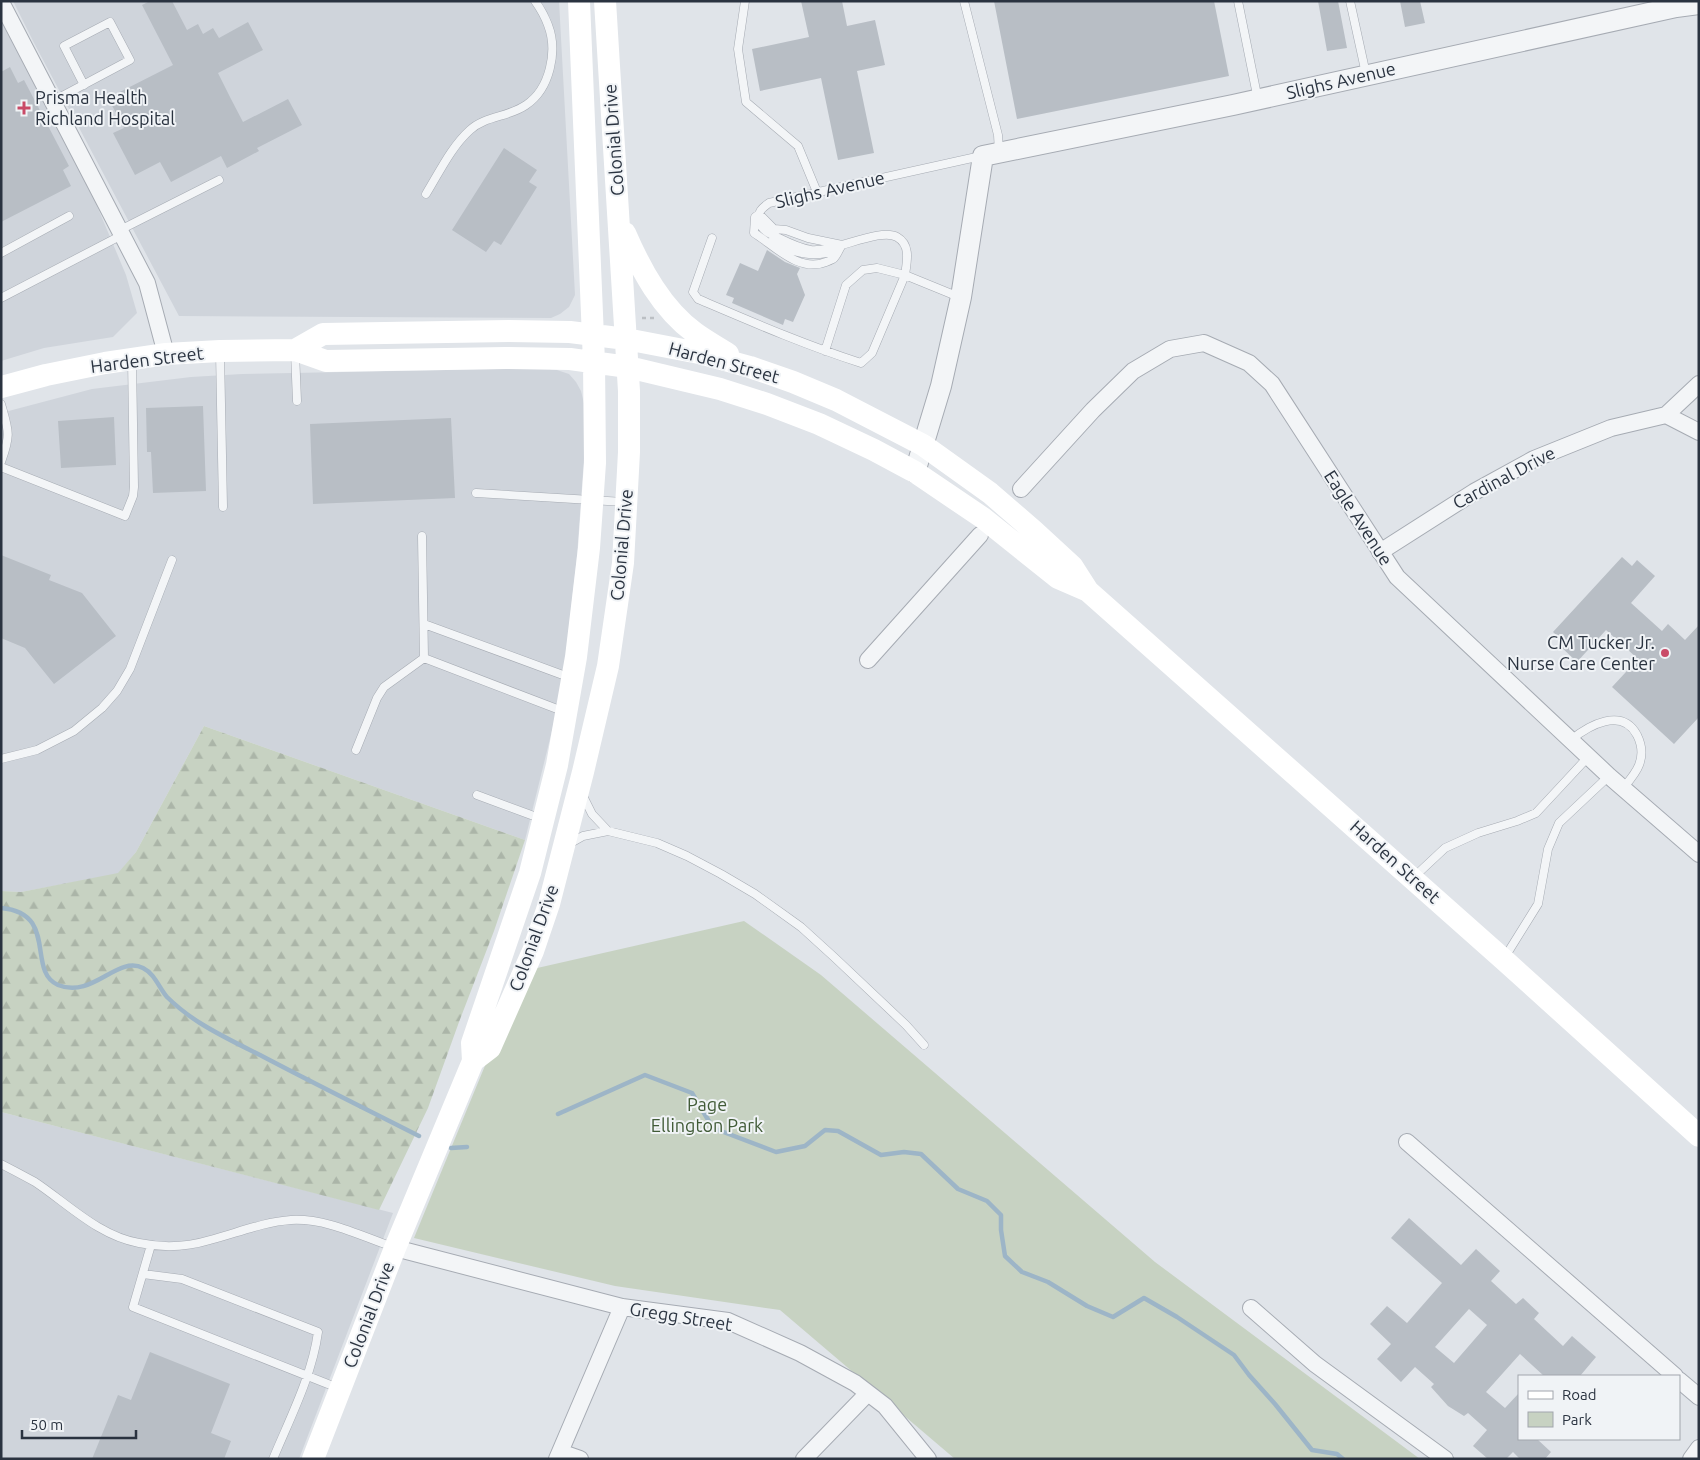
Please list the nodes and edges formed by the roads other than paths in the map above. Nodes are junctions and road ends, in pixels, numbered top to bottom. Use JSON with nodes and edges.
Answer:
{"nodes":[{"id":1,"x":535,"y":1,"type":"edge"},
{"id":2,"x":579,"y":1,"type":"edge"},
{"id":3,"x":605,"y":1,"type":"edge"},
{"id":4,"x":745,"y":1,"type":"edge"},
{"id":5,"x":964,"y":1,"type":"edge"},
{"id":6,"x":1238,"y":1,"type":"edge"},
{"id":7,"x":1350,"y":1,"type":"edge"},
{"id":8,"x":1,"y":2,"type":"edge"},
{"id":9,"x":1676,"y":4,"type":"edge"},
{"id":10,"x":1699,"y":4,"type":"edge"},
{"id":11,"x":1366,"y":76,"type":"junction"},
{"id":12,"x":84,"y":85,"type":"junction"},
{"id":13,"x":53,"y":100,"type":"junction"},
{"id":14,"x":1258,"y":100,"type":"junction"},
{"id":15,"x":992,"y":154,"type":"junction"},
{"id":16,"x":219,"y":180,"type":"dead end"},
{"id":17,"x":817,"y":192,"type":"junction"},
{"id":18,"x":426,"y":194,"type":"dead end"},
{"id":19,"x":758,"y":214,"type":"junction"},
{"id":20,"x":69,"y":216,"type":"dead end"},
{"id":21,"x":619,"y":220,"type":"junction"},
{"id":22,"x":121,"y":233,"type":"junction"},
{"id":23,"x":712,"y":238,"type":"dead end"},
{"id":24,"x":842,"y":245,"type":"junction"},
{"id":25,"x":1,"y":253,"type":"edge"},
{"id":26,"x":905,"y":275,"type":"junction"},
{"id":27,"x":961,"y":297,"type":"junction"},
{"id":28,"x":1,"y":298,"type":"edge"},
{"id":29,"x":593,"y":334,"type":"junction"},
{"id":30,"x":626,"y":339,"type":"junction"},
{"id":31,"x":295,"y":350,"type":"junction"},
{"id":32,"x":220,"y":351,"type":"junction"},
{"id":33,"x":825,"y":351,"type":"junction"},
{"id":34,"x":166,"y":354,"type":"junction"},
{"id":35,"x":132,"y":358,"type":"junction"},
{"id":36,"x":594,"y":362,"type":"junction"},
{"id":37,"x":628,"y":367,"type":"junction"},
{"id":38,"x":750,"y":367,"type":"junction"},
{"id":39,"x":1699,"y":384,"type":"edge"},
{"id":40,"x":1,"y":387,"type":"edge"},
{"id":41,"x":297,"y":401,"type":"dead end"},
{"id":42,"x":1,"y":404,"type":"edge"},
{"id":43,"x":1666,"y":415,"type":"junction"},
{"id":44,"x":1699,"y":432,"type":"edge"},
{"id":45,"x":923,"y":445,"type":"junction"},
{"id":46,"x":1,"y":462,"type":"edge"},
{"id":47,"x":1,"y":467,"type":"edge"},
{"id":48,"x":914,"y":472,"type":"junction"},
{"id":49,"x":1021,"y":489,"type":"dead end"},
{"id":50,"x":476,"y":493,"type":"dead end"},
{"id":51,"x":592,"y":502,"type":"junction"},
{"id":52,"x":626,"y":502,"type":"junction"},
{"id":53,"x":223,"y":507,"type":"dead end"},
{"id":54,"x":422,"y":536,"type":"dead end"},
{"id":55,"x":978,"y":537,"type":"dead end"},
{"id":56,"x":1380,"y":552,"type":"junction"},
{"id":57,"x":172,"y":560,"type":"dead end"},
{"id":58,"x":1088,"y":591,"type":"junction"},
{"id":59,"x":424,"y":624,"type":"junction"},
{"id":60,"x":424,"y":658,"type":"junction"},
{"id":61,"x":868,"y":660,"type":"dead end"},
{"id":62,"x":573,"y":679,"type":"junction"},
{"id":63,"x":567,"y":713,"type":"junction"},
{"id":64,"x":1571,"y":740,"type":"junction"},
{"id":65,"x":356,"y":750,"type":"dead end"},
{"id":66,"x":1589,"y":756,"type":"junction"},
{"id":67,"x":1,"y":759,"type":"edge"},
{"id":68,"x":1610,"y":776,"type":"junction"},
{"id":69,"x":1624,"y":787,"type":"junction"},
{"id":70,"x":580,"y":788,"type":"junction"},
{"id":71,"x":477,"y":795,"type":"dead end"},
{"id":72,"x":544,"y":820,"type":"junction"},
{"id":73,"x":608,"y":831,"type":"junction"},
{"id":74,"x":565,"y":846,"type":"junction"},
{"id":75,"x":1699,"y":854,"type":"edge"},
{"id":76,"x":1413,"y":879,"type":"junction"},
{"id":77,"x":1504,"y":959,"type":"junction"},
{"id":78,"x":924,"y":1045,"type":"dead end"},
{"id":79,"x":473,"y":1061,"type":"junction"},
{"id":80,"x":1699,"y":1136,"type":"edge"},
{"id":81,"x":1407,"y":1142,"type":"dead end"},
{"id":82,"x":1,"y":1164,"type":"edge"},
{"id":83,"x":151,"y":1245,"type":"junction"},
{"id":84,"x":395,"y":1248,"type":"junction"},
{"id":85,"x":143,"y":1274,"type":"junction"},
{"id":86,"x":622,"y":1307,"type":"junction"},
{"id":87,"x":1251,"y":1308,"type":"dead end"},
{"id":88,"x":1673,"y":1375,"type":"edge"},
{"id":89,"x":307,"y":1377,"type":"junction"},
{"id":90,"x":1680,"y":1381,"type":"edge"},
{"id":91,"x":340,"y":1389,"type":"junction"},
{"id":92,"x":868,"y":1393,"type":"junction"},
{"id":93,"x":1699,"y":1398,"type":"edge"},
{"id":94,"x":1699,"y":1448,"type":"edge"},
{"id":95,"x":559,"y":1455,"type":"edge"},
{"id":96,"x":273,"y":1459,"type":"edge"},
{"id":97,"x":313,"y":1459,"type":"edge"},
{"id":98,"x":580,"y":1459,"type":"edge"},
{"id":99,"x":804,"y":1459,"type":"edge"},
{"id":100,"x":928,"y":1459,"type":"edge"},
{"id":101,"x":1445,"y":1459,"type":"edge"},
{"id":102,"x":1692,"y":1459,"type":"edge"}],
"edges":[{"from":1,"to":18,"type":"lane"},
{"from":2,"to":29,"type":"main road","name":"Colonial Drive"},
{"from":3,"to":21,"type":"main road","name":"Colonial Drive"},
{"from":4,"to":17,"type":"lane"},
{"from":5,"to":15,"type":"lane"},
{"from":6,"to":14,"type":"lane"},
{"from":7,"to":11,"type":"lane"},
{"from":8,"to":13,"type":"street"},
{"from":9,"to":10,"type":"street","name":"Slighs Avenue"},
{"from":9,"to":11,"type":"street","name":"Slighs Avenue"},
{"from":11,"to":14,"type":"street","name":"Slighs Avenue"},
{"from":12,"to":12,"type":"lane"},
{"from":12,"to":13,"type":"lane"},
{"from":13,"to":22,"type":"street"},
{"from":14,"to":15,"type":"street","name":"Slighs Avenue"},
{"from":15,"to":17,"type":"lane","name":"Slighs Avenue"},
{"from":15,"to":27,"type":"street"},
{"from":16,"to":22,"type":"lane"},
{"from":17,"to":19,"type":"lane","name":"Slighs Avenue"},
{"from":19,"to":24,"type":"lane"},
{"from":19,"to":24,"type":"lane","name":"Slighs Avenue"},
{"from":19,"to":24,"type":"lane"},
{"from":20,"to":25,"type":"lane"},
{"from":21,"to":30,"type":"main road","name":"Colonial Drive"},
{"from":21,"to":38,"type":"main road"},
{"from":22,"to":28,"type":"lane"},
{"from":22,"to":34,"type":"street"},
{"from":23,"to":33,"type":"lane"},
{"from":24,"to":26,"type":"lane","name":"Slighs Avenue"},
{"from":26,"to":27,"type":"lane"},
{"from":26,"to":33,"type":"lane"},
{"from":26,"to":33,"type":"lane","name":"Slighs Avenue"},
{"from":27,"to":45,"type":"street"},
{"from":29,"to":30,"type":"main road","name":"Harden Street"},
{"from":29,"to":31,"type":"main road","name":"Harden Street"},
{"from":29,"to":36,"type":"main road","name":"Colonial Drive"},
{"from":30,"to":37,"type":"main road","name":"Colonial Drive"},
{"from":30,"to":38,"type":"main road","name":"Harden Street"},
{"from":31,"to":32,"type":"main road","name":"Harden Street"},
{"from":31,"to":36,"type":"main road","name":"Harden Street"},
{"from":31,"to":41,"type":"lane"},
{"from":32,"to":34,"type":"main road","name":"Harden Street"},
{"from":32,"to":53,"type":"lane"},
{"from":34,"to":35,"type":"main road","name":"Harden Street"},
{"from":35,"to":40,"type":"main road","name":"Harden Street"},
{"from":35,"to":47,"type":"lane"},
{"from":36,"to":37,"type":"main road","name":"Harden Street"},
{"from":36,"to":51,"type":"main road","name":"Colonial Drive"},
{"from":37,"to":48,"type":"main road","name":"Harden Street"},
{"from":37,"to":52,"type":"main road","name":"Colonial Drive"},
{"from":38,"to":45,"type":"main road","name":"Harden Street"},
{"from":39,"to":43,"type":"street","name":"Cardinal Drive"},
{"from":42,"to":46,"type":"lane"},
{"from":43,"to":44,"type":"street"},
{"from":43,"to":56,"type":"street","name":"Cardinal Drive"},
{"from":45,"to":48,"type":"street"},
{"from":45,"to":58,"type":"main road","name":"Harden Street"},
{"from":48,"to":58,"type":"main road","name":"Harden Street"},
{"from":49,"to":56,"type":"street","name":"Eagle Avenue"},
{"from":50,"to":51,"type":"lane"},
{"from":51,"to":52,"type":"lane"},
{"from":51,"to":62,"type":"main road","name":"Colonial Drive"},
{"from":52,"to":70,"type":"main road","name":"Colonial Drive"},
{"from":54,"to":59,"type":"lane"},
{"from":55,"to":61,"type":"street"},
{"from":56,"to":64,"type":"street","name":"Eagle Avenue"},
{"from":57,"to":67,"type":"lane"},
{"from":58,"to":76,"type":"main road","name":"Harden Street"},
{"from":59,"to":60,"type":"lane"},
{"from":59,"to":62,"type":"lane"},
{"from":60,"to":63,"type":"lane"},
{"from":60,"to":65,"type":"lane"},
{"from":62,"to":63,"type":"main road","name":"Colonial Drive"},
{"from":63,"to":72,"type":"main road","name":"Colonial Drive"},
{"from":64,"to":66,"type":"street","name":"Eagle Avenue"},
{"from":64,"to":69,"type":"lane"},
{"from":66,"to":68,"type":"street","name":"Eagle Avenue"},
{"from":66,"to":76,"type":"lane"},
{"from":68,"to":69,"type":"street","name":"Eagle Avenue"},
{"from":68,"to":77,"type":"lane"},
{"from":69,"to":75,"type":"street","name":"Eagle Avenue"},
{"from":70,"to":73,"type":"lane"},
{"from":70,"to":74,"type":"main road","name":"Colonial Drive"},
{"from":71,"to":72,"type":"lane"},
{"from":72,"to":79,"type":"main road","name":"Colonial Drive"},
{"from":73,"to":74,"type":"lane"},
{"from":73,"to":78,"type":"lane"},
{"from":74,"to":79,"type":"main road","name":"Colonial Drive"},
{"from":76,"to":77,"type":"main road","name":"Harden Street"},
{"from":77,"to":80,"type":"main road","name":"Harden Street"},
{"from":79,"to":84,"type":"main road","name":"Colonial Drive"},
{"from":81,"to":88,"type":"street"},
{"from":82,"to":83,"type":"lane"},
{"from":83,"to":84,"type":"lane"},
{"from":83,"to":85,"type":"lane"},
{"from":84,"to":86,"type":"street","name":"Gregg Street"},
{"from":84,"to":91,"type":"main road","name":"Colonial Drive"},
{"from":85,"to":89,"type":"lane"},
{"from":85,"to":89,"type":"lane"},
{"from":86,"to":92,"type":"street","name":"Gregg Street"},
{"from":86,"to":95,"type":"street"},
{"from":87,"to":101,"type":"street"},
{"from":89,"to":91,"type":"lane"},
{"from":89,"to":96,"type":"lane"},
{"from":90,"to":93,"type":"street"},
{"from":91,"to":97,"type":"main road","name":"Colonial Drive"},
{"from":92,"to":99,"type":"street"},
{"from":92,"to":100,"type":"street","name":"Gregg Street"},
{"from":94,"to":102,"type":"street"},
{"from":95,"to":98,"type":"street"}]}
